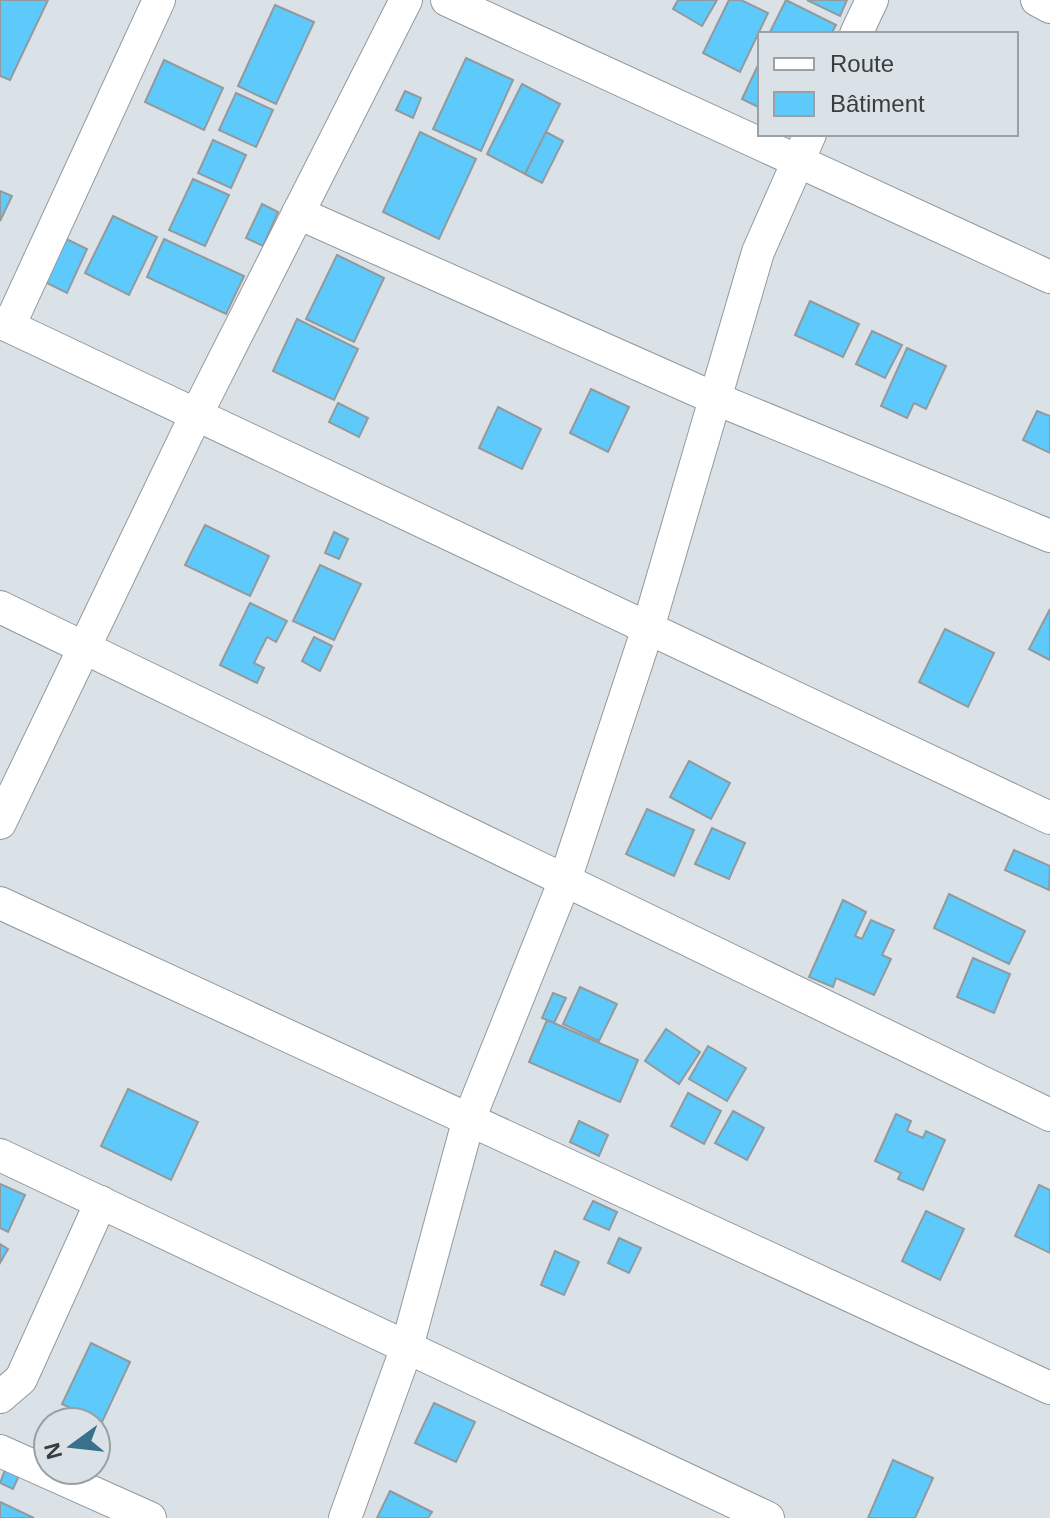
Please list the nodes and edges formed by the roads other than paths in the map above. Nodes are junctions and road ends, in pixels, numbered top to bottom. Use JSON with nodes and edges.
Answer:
{"nodes":[{"id":1,"x":159,"y":0,"type":"edge"},
{"id":2,"x":406,"y":0,"type":"edge"},
{"id":3,"x":447,"y":0,"type":"edge"},
{"id":4,"x":872,"y":0,"type":"edge"},
{"id":5,"x":1037,"y":0,"type":"edge"},
{"id":6,"x":1050,"y":7,"type":"edge"},
{"id":7,"x":857,"y":32,"type":"edge"},
{"id":8,"x":758,"y":128,"type":"edge"},
{"id":9,"x":777,"y":136,"type":"edge"},
{"id":10,"x":804,"y":147,"type":"edge"},
{"id":11,"x":298,"y":213,"type":"junction"},
{"id":12,"x":1050,"y":277,"type":"edge"},
{"id":13,"x":4,"y":324,"type":"edge"},
{"id":14,"x":714,"y":398,"type":"junction"},
{"id":15,"x":196,"y":415,"type":"junction"},
{"id":16,"x":1050,"y":536,"type":"edge"},
{"id":17,"x":0,"y":607,"type":"edge"},
{"id":18,"x":648,"y":628,"type":"junction"},
{"id":19,"x":84,"y":647,"type":"junction"},
{"id":20,"x":1050,"y":818,"type":"edge"},
{"id":21,"x":0,"y":823,"type":"edge"},
{"id":22,"x":565,"y":880,"type":"junction"},
{"id":23,"x":0,"y":903,"type":"edge"},
{"id":24,"x":1050,"y":1115,"type":"edge"},
{"id":25,"x":468,"y":1122,"type":"junction"},
{"id":26,"x":0,"y":1155,"type":"edge"},
{"id":27,"x":101,"y":1202,"type":"junction"},
{"id":28,"x":407,"y":1347,"type":"junction"},
{"id":29,"x":1050,"y":1388,"type":"edge"},
{"id":30,"x":0,"y":1397,"type":"edge"},
{"id":31,"x":0,"y":1451,"type":"edge"},
{"id":32,"x":150,"y":1518,"type":"edge"},
{"id":33,"x":345,"y":1518,"type":"edge"},
{"id":34,"x":768,"y":1518,"type":"edge"}],
"edges":[{"from":1,"to":13,"type":"street"},
{"from":2,"to":11,"type":"street"},
{"from":3,"to":8,"type":"street"},
{"from":4,"to":7,"type":"street"},
{"from":5,"to":6,"type":"street"},
{"from":9,"to":10,"type":"street"},
{"from":10,"to":12,"type":"street"},
{"from":10,"to":14,"type":"street"},
{"from":11,"to":14,"type":"street"},
{"from":11,"to":15,"type":"street"},
{"from":13,"to":15,"type":"street"},
{"from":14,"to":16,"type":"street"},
{"from":14,"to":18,"type":"street"},
{"from":15,"to":18,"type":"street"},
{"from":15,"to":19,"type":"street"},
{"from":17,"to":19,"type":"street"},
{"from":18,"to":20,"type":"street"},
{"from":18,"to":22,"type":"street"},
{"from":19,"to":21,"type":"street"},
{"from":19,"to":22,"type":"street"},
{"from":22,"to":24,"type":"street"},
{"from":22,"to":25,"type":"street"},
{"from":23,"to":25,"type":"street"},
{"from":25,"to":28,"type":"street"},
{"from":25,"to":29,"type":"street"},
{"from":26,"to":27,"type":"street"},
{"from":27,"to":28,"type":"street"},
{"from":27,"to":30,"type":"street"},
{"from":28,"to":33,"type":"street"},
{"from":28,"to":34,"type":"street"},
{"from":31,"to":32,"type":"street"}]}
